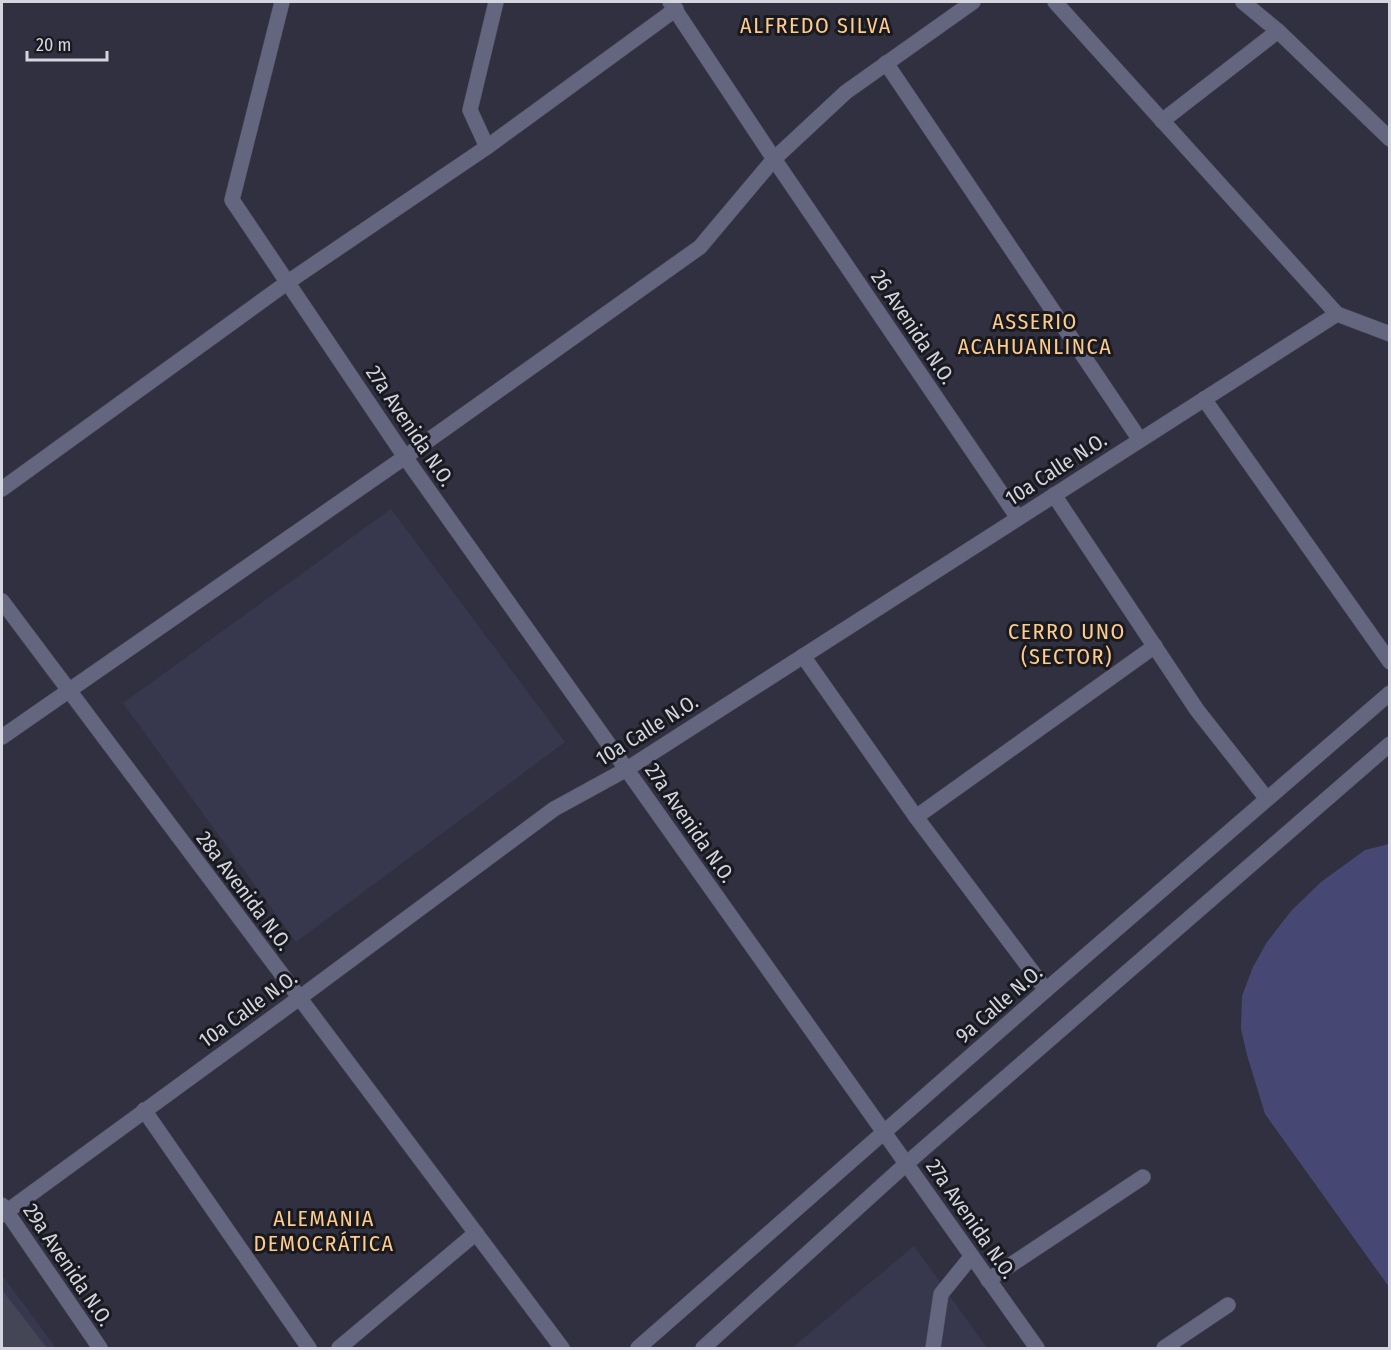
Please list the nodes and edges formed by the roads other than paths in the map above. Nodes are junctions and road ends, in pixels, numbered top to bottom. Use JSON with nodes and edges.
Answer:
{"nodes":[{"id":1,"x":282,"y":2,"type":"edge"},
{"id":2,"x":496,"y":2,"type":"edge"},
{"id":3,"x":973,"y":2,"type":"edge"},
{"id":4,"x":1055,"y":2,"type":"edge"},
{"id":5,"x":1243,"y":2,"type":"edge"},
{"id":6,"x":673,"y":5,"type":"edge"},
{"id":7,"x":1278,"y":30,"type":"junction"},
{"id":8,"x":886,"y":63,"type":"junction"},
{"id":9,"x":1162,"y":121,"type":"junction"},
{"id":10,"x":1389,"y":139,"type":"edge"},
{"id":11,"x":487,"y":147,"type":"junction"},
{"id":12,"x":774,"y":159,"type":"junction"},
{"id":13,"x":288,"y":282,"type":"junction"},
{"id":14,"x":1337,"y":314,"type":"junction"},
{"id":15,"x":1389,"y":334,"type":"edge"},
{"id":16,"x":1204,"y":399,"type":"junction"},
{"id":17,"x":1140,"y":440,"type":"junction"},
{"id":18,"x":405,"y":457,"type":"junction"},
{"id":19,"x":2,"y":489,"type":"edge"},
{"id":20,"x":1054,"y":495,"type":"junction"},
{"id":21,"x":1018,"y":518,"type":"junction"},
{"id":22,"x":2,"y":601,"type":"edge"},
{"id":23,"x":1155,"y":646,"type":"junction"},
{"id":24,"x":803,"y":656,"type":"junction"},
{"id":25,"x":1389,"y":662,"type":"edge"},
{"id":26,"x":69,"y":691,"type":"junction"},
{"id":27,"x":1389,"y":693,"type":"edge"},
{"id":28,"x":2,"y":737,"type":"edge"},
{"id":29,"x":1389,"y":744,"type":"edge"},
{"id":30,"x":627,"y":769,"type":"junction"},
{"id":31,"x":1267,"y":799,"type":"junction"},
{"id":32,"x":916,"y":817,"type":"junction"},
{"id":33,"x":1046,"y":990,"type":"junction"},
{"id":34,"x":298,"y":999,"type":"junction"},
{"id":35,"x":144,"y":1110,"type":"junction"},
{"id":36,"x":883,"y":1132,"type":"junction"},
{"id":37,"x":906,"y":1164,"type":"junction"},
{"id":38,"x":1143,"y":1177,"type":"dead end"},
{"id":39,"x":3,"y":1210,"type":"edge"},
{"id":40,"x":476,"y":1233,"type":"junction"},
{"id":41,"x":971,"y":1257,"type":"junction"},
{"id":42,"x":988,"y":1280,"type":"junction"},
{"id":43,"x":1228,"y":1305,"type":"dead end"},
{"id":44,"x":100,"y":1348,"type":"edge"},
{"id":45,"x":309,"y":1348,"type":"edge"},
{"id":46,"x":339,"y":1348,"type":"edge"},
{"id":47,"x":562,"y":1348,"type":"edge"},
{"id":48,"x":638,"y":1348,"type":"edge"},
{"id":49,"x":703,"y":1348,"type":"edge"},
{"id":50,"x":933,"y":1348,"type":"edge"},
{"id":51,"x":1037,"y":1348,"type":"edge"},
{"id":52,"x":1164,"y":1348,"type":"edge"}],
"edges":[{"from":1,"to":13,"type":"street","name":"27a Avenida N.O."},
{"from":2,"to":11,"type":"street"},
{"from":3,"to":8,"type":"street"},
{"from":4,"to":9,"type":"street"},
{"from":5,"to":7,"type":"street"},
{"from":6,"to":11,"type":"street"},
{"from":6,"to":12,"type":"street","name":"26 Avenida N.O."},
{"from":7,"to":9,"type":"street"},
{"from":7,"to":10,"type":"street"},
{"from":8,"to":12,"type":"street"},
{"from":8,"to":17,"type":"street"},
{"from":9,"to":14,"type":"street"},
{"from":11,"to":13,"type":"street"},
{"from":12,"to":18,"type":"street"},
{"from":12,"to":21,"type":"street","name":"26 Avenida N.O."},
{"from":13,"to":18,"type":"street","name":"27a Avenida N.O."},
{"from":13,"to":19,"type":"street"},
{"from":14,"to":15,"type":"street"},
{"from":14,"to":16,"type":"street","name":"10a Calle N.O."},
{"from":16,"to":17,"type":"street","name":"10a Calle N.O."},
{"from":16,"to":25,"type":"street"},
{"from":17,"to":20,"type":"street","name":"10a Calle N.O."},
{"from":18,"to":26,"type":"street"},
{"from":18,"to":30,"type":"street","name":"27a Avenida N.O."},
{"from":20,"to":21,"type":"street","name":"10a Calle N.O."},
{"from":20,"to":23,"type":"street"},
{"from":21,"to":24,"type":"street","name":"10a Calle N.O."},
{"from":22,"to":26,"type":"street","name":"28a Avenida N.O."},
{"from":23,"to":31,"type":"street"},
{"from":23,"to":32,"type":"street"},
{"from":24,"to":30,"type":"street","name":"10a Calle N.O."},
{"from":24,"to":32,"type":"street"},
{"from":26,"to":28,"type":"street"},
{"from":26,"to":34,"type":"street","name":"28a Avenida N.O."},
{"from":27,"to":31,"type":"street","name":"9a Calle N.O."},
{"from":29,"to":37,"type":"street"},
{"from":30,"to":34,"type":"street","name":"10a Calle N.O."},
{"from":30,"to":36,"type":"street","name":"27a Avenida N.O."},
{"from":31,"to":33,"type":"street","name":"9a Calle N.O."},
{"from":32,"to":33,"type":"street"},
{"from":33,"to":36,"type":"street","name":"9a Calle N.O."},
{"from":34,"to":35,"type":"street","name":"10a Calle N.O."},
{"from":34,"to":40,"type":"street","name":"28a Avenida N.O."},
{"from":35,"to":39,"type":"street","name":"10a Calle N.O."},
{"from":35,"to":45,"type":"street"},
{"from":36,"to":37,"type":"street","name":"27a Avenida N.O."},
{"from":36,"to":48,"type":"street","name":"9a Calle N.O."},
{"from":37,"to":41,"type":"street","name":"27a Avenida N.O."},
{"from":37,"to":49,"type":"street"},
{"from":38,"to":42,"type":"street"},
{"from":39,"to":44,"type":"street","name":"29a Avenida N.O."},
{"from":40,"to":46,"type":"street"},
{"from":40,"to":47,"type":"street","name":"28a Avenida N.O."},
{"from":41,"to":42,"type":"street","name":"27a Avenida N.O."},
{"from":41,"to":50,"type":"street"},
{"from":42,"to":51,"type":"street","name":"27a Avenida N.O."},
{"from":43,"to":52,"type":"street"}]}
